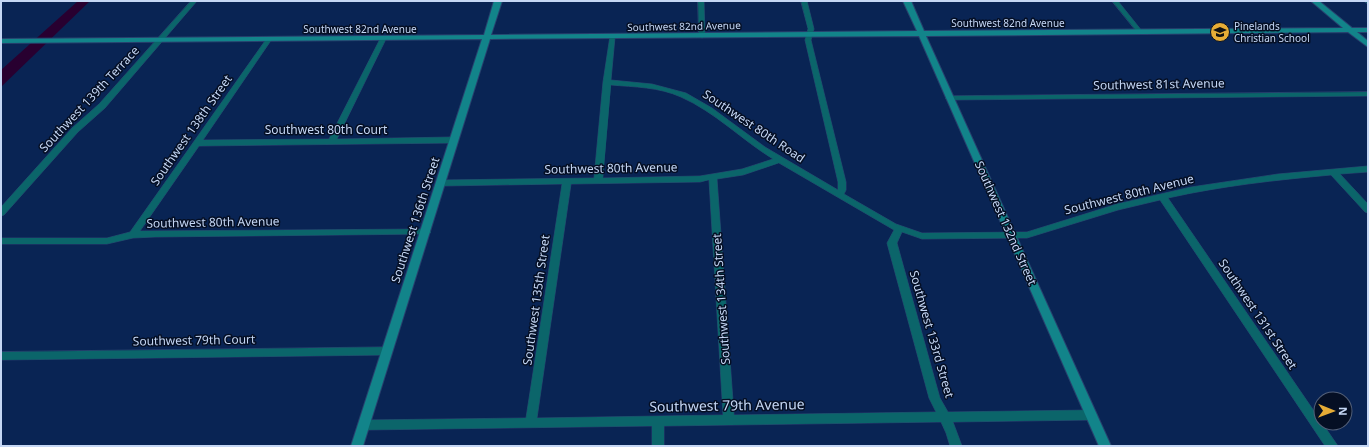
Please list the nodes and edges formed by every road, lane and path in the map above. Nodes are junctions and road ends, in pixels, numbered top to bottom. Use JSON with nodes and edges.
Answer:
{"nodes":[{"id":1,"x":194,"y":1,"type":"edge"},
{"id":2,"x":498,"y":1,"type":"edge"},
{"id":3,"x":701,"y":1,"type":"edge"},
{"id":4,"x":804,"y":1,"type":"edge"},
{"id":5,"x":907,"y":1,"type":"edge"},
{"id":6,"x":1115,"y":1,"type":"edge"},
{"id":7,"x":1315,"y":1,"type":"edge"},
{"id":8,"x":1350,"y":30,"type":"junction"},
{"id":9,"x":1368,"y":30,"type":"edge"},
{"id":10,"x":1140,"y":32,"type":"junction"},
{"id":11,"x":922,"y":34,"type":"junction"},
{"id":12,"x":809,"y":35,"type":"junction"},
{"id":13,"x":702,"y":36,"type":"junction"},
{"id":14,"x":612,"y":37,"type":"junction"},
{"id":15,"x":383,"y":38,"type":"junction"},
{"id":16,"x":486,"y":38,"type":"junction"},
{"id":17,"x":269,"y":39,"type":"junction"},
{"id":18,"x":160,"y":40,"type":"junction"},
{"id":19,"x":1,"y":41,"type":"edge"},
{"id":20,"x":1368,"y":45,"type":"edge"},
{"id":21,"x":607,"y":82,"type":"junction"},
{"id":22,"x":1368,"y":94,"type":"edge"},
{"id":23,"x":949,"y":98,"type":"junction"},
{"id":24,"x":454,"y":140,"type":"junction"},
{"id":25,"x":332,"y":141,"type":"junction"},
{"id":26,"x":197,"y":143,"type":"junction"},
{"id":27,"x":780,"y":160,"type":"junction"},
{"id":28,"x":1368,"y":169,"type":"edge"},
{"id":29,"x":1332,"y":172,"type":"junction"},
{"id":30,"x":713,"y":178,"type":"junction"},
{"id":31,"x":567,"y":181,"type":"junction"},
{"id":32,"x":598,"y":181,"type":"junction"},
{"id":33,"x":440,"y":183,"type":"junction"},
{"id":34,"x":839,"y":195,"type":"junction"},
{"id":35,"x":1162,"y":196,"type":"junction"},
{"id":36,"x":1368,"y":210,"type":"edge"},
{"id":37,"x":1,"y":213,"type":"edge"},
{"id":38,"x":899,"y":229,"type":"junction"},
{"id":39,"x":426,"y":232,"type":"junction"},
{"id":40,"x":133,"y":235,"type":"junction"},
{"id":41,"x":1012,"y":236,"type":"junction"},
{"id":42,"x":1,"y":241,"type":"edge"},
{"id":43,"x":387,"y":351,"type":"junction"},
{"id":44,"x":1,"y":356,"type":"edge"},
{"id":45,"x":1091,"y":415,"type":"junction"},
{"id":46,"x":944,"y":416,"type":"junction"},
{"id":47,"x":729,"y":420,"type":"junction"},
{"id":48,"x":658,"y":421,"type":"junction"},
{"id":49,"x":531,"y":423,"type":"junction"},
{"id":50,"x":364,"y":425,"type":"junction"},
{"id":51,"x":357,"y":446,"type":"edge"},
{"id":52,"x":658,"y":446,"type":"edge"},
{"id":53,"x":956,"y":446,"type":"edge"},
{"id":54,"x":1105,"y":446,"type":"edge"},
{"id":55,"x":1332,"y":446,"type":"edge"}],
"edges":[{"from":1,"to":18,"type":"street","name":"Southwest 139th Terrace"},
{"from":2,"to":16,"type":"street","name":"Southwest 136th Street"},
{"from":3,"to":13,"type":"street"},
{"from":4,"to":12,"type":"street"},
{"from":5,"to":11,"type":"street","name":"Southwest 132nd Street"},
{"from":6,"to":10,"type":"street"},
{"from":7,"to":8,"type":"street"},
{"from":8,"to":9,"type":"street","name":"Southwest 82nd Avenue"},
{"from":8,"to":10,"type":"street","name":"Southwest 82nd Avenue"},
{"from":8,"to":20,"type":"street"},
{"from":10,"to":11,"type":"street","name":"Southwest 82nd Avenue"},
{"from":11,"to":12,"type":"street","name":"Southwest 82nd Avenue"},
{"from":11,"to":23,"type":"street","name":"Southwest 132nd Street"},
{"from":12,"to":13,"type":"street","name":"Southwest 82nd Avenue"},
{"from":12,"to":34,"type":"street"},
{"from":13,"to":14,"type":"street","name":"Southwest 82nd Avenue"},
{"from":14,"to":16,"type":"street","name":"Southwest 82nd Avenue"},
{"from":14,"to":21,"type":"street"},
{"from":15,"to":16,"type":"street","name":"Southwest 82nd Avenue"},
{"from":15,"to":17,"type":"street","name":"Southwest 82nd Avenue"},
{"from":15,"to":25,"type":"street"},
{"from":16,"to":24,"type":"street","name":"Southwest 136th Street"},
{"from":17,"to":18,"type":"street","name":"Southwest 82nd Avenue"},
{"from":17,"to":26,"type":"street","name":"Southwest 138th Street"},
{"from":18,"to":19,"type":"street","name":"Southwest 82nd Avenue"},
{"from":18,"to":37,"type":"street","name":"Southwest 139th Terrace"},
{"from":21,"to":27,"type":"street","name":"Southwest 80th Road"},
{"from":21,"to":32,"type":"street"},
{"from":22,"to":23,"type":"street","name":"Southwest 81st Avenue"},
{"from":23,"to":41,"type":"street","name":"Southwest 132nd Street"},
{"from":24,"to":25,"type":"street","name":"Southwest 80th Court"},
{"from":24,"to":33,"type":"street","name":"Southwest 136th Street"},
{"from":25,"to":26,"type":"street","name":"Southwest 80th Court"},
{"from":26,"to":40,"type":"street","name":"Southwest 138th Street"},
{"from":27,"to":30,"type":"street","name":"Southwest 80th Avenue"},
{"from":27,"to":34,"type":"street","name":"Southwest 80th Road"},
{"from":28,"to":29,"type":"street","name":"Southwest 80th Avenue"},
{"from":29,"to":35,"type":"street","name":"Southwest 80th Avenue"},
{"from":29,"to":36,"type":"street"},
{"from":30,"to":32,"type":"street","name":"Southwest 80th Avenue"},
{"from":30,"to":47,"type":"street","name":"Southwest 134th Street"},
{"from":31,"to":32,"type":"street","name":"Southwest 80th Avenue"},
{"from":31,"to":33,"type":"street","name":"Southwest 80th Avenue"},
{"from":31,"to":49,"type":"street","name":"Southwest 135th Street"},
{"from":33,"to":39,"type":"street","name":"Southwest 136th Street"},
{"from":34,"to":38,"type":"street","name":"Southwest 80th Road"},
{"from":35,"to":41,"type":"street","name":"Southwest 80th Avenue"},
{"from":35,"to":55,"type":"street","name":"Southwest 131st Street"},
{"from":38,"to":41,"type":"street","name":"Southwest 80th Avenue"},
{"from":38,"to":46,"type":"street","name":"Southwest 133rd Street"},
{"from":39,"to":40,"type":"street","name":"Southwest 80th Avenue"},
{"from":39,"to":43,"type":"street","name":"Southwest 136th Street"},
{"from":40,"to":42,"type":"street","name":"Southwest 80th Avenue"},
{"from":41,"to":45,"type":"street","name":"Southwest 132nd Street"},
{"from":43,"to":44,"type":"street","name":"Southwest 79th Court"},
{"from":43,"to":50,"type":"street","name":"Southwest 136th Street"},
{"from":45,"to":46,"type":"street","name":"Southwest 79th Avenue"},
{"from":45,"to":54,"type":"street","name":"Southwest 132nd Street"},
{"from":46,"to":47,"type":"street","name":"Southwest 79th Avenue"},
{"from":46,"to":53,"type":"street","name":"Southwest 133rd Street"},
{"from":47,"to":48,"type":"street","name":"Southwest 79th Avenue"},
{"from":48,"to":49,"type":"street","name":"Southwest 79th Avenue"},
{"from":48,"to":52,"type":"street"},
{"from":49,"to":50,"type":"street","name":"Southwest 79th Avenue"},
{"from":50,"to":51,"type":"street","name":"Southwest 136th Street"}]}
